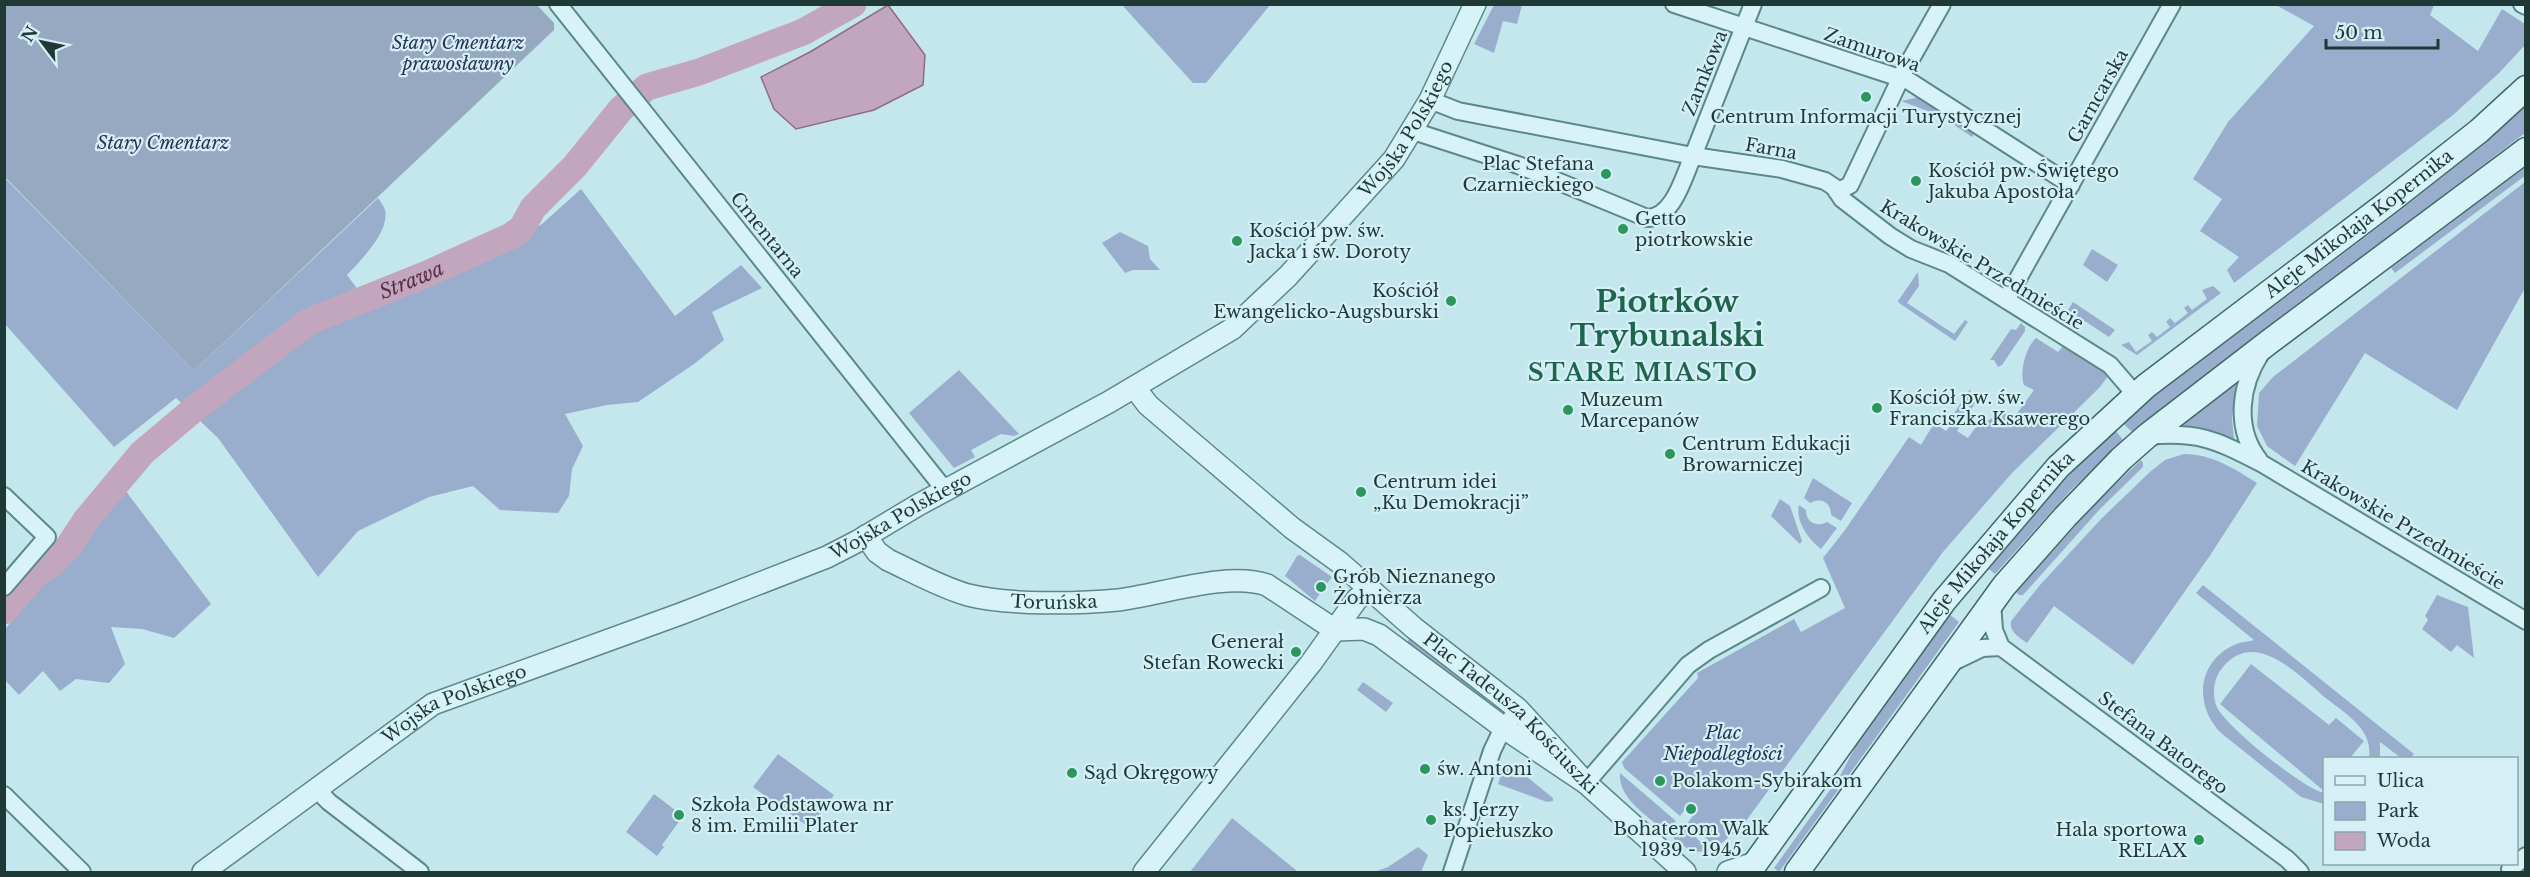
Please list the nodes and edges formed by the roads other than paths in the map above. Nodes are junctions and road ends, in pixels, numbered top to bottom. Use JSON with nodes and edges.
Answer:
{"nodes":[{"id":1,"x":558,"y":4,"type":"edge"},
{"id":2,"x":1475,"y":4,"type":"edge"},
{"id":3,"x":1674,"y":4,"type":"edge"},
{"id":4,"x":1752,"y":4,"type":"edge"},
{"id":5,"x":1942,"y":4,"type":"edge"},
{"id":6,"x":2172,"y":4,"type":"edge"},
{"id":7,"x":1743,"y":27,"type":"junction"},
{"id":8,"x":1901,"y":78,"type":"junction"},
{"id":9,"x":2526,"y":88,"type":"edge"},
{"id":10,"x":1430,"y":100,"type":"junction"},
{"id":11,"x":1413,"y":131,"type":"junction"},
{"id":12,"x":2526,"y":150,"type":"edge"},
{"id":13,"x":1693,"y":156,"type":"junction"},
{"id":14,"x":2071,"y":185,"type":"junction"},
{"id":15,"x":1837,"y":192,"type":"junction"},
{"id":16,"x":2006,"y":300,"type":"junction"},
{"id":17,"x":2269,"y":342,"type":"junction"},
{"id":18,"x":1135,"y":388,"type":"junction"},
{"id":19,"x":2135,"y":394,"type":"junction"},
{"id":20,"x":2147,"y":436,"type":"junction"},
{"id":21,"x":2262,"y":463,"type":"junction"},
{"id":22,"x":945,"y":490,"type":"junction"},
{"id":23,"x":4,"y":496,"type":"edge"},
{"id":24,"x":867,"y":536,"type":"junction"},
{"id":25,"x":4,"y":587,"type":"edge"},
{"id":26,"x":1821,"y":588,"type":"dead end"},
{"id":27,"x":1381,"y":600,"type":"junction"},
{"id":28,"x":1992,"y":602,"type":"junction"},
{"id":29,"x":2526,"y":621,"type":"edge"},
{"id":30,"x":1359,"y":628,"type":"junction"},
{"id":31,"x":1335,"y":630,"type":"junction"},
{"id":32,"x":2001,"y":647,"type":"junction"},
{"id":33,"x":1945,"y":666,"type":"junction"},
{"id":34,"x":1518,"y":708,"type":"junction"},
{"id":35,"x":1504,"y":728,"type":"junction"},
{"id":36,"x":1586,"y":783,"type":"junction"},
{"id":37,"x":321,"y":786,"type":"junction"},
{"id":38,"x":4,"y":795,"type":"edge"},
{"id":39,"x":2515,"y":865,"type":"edge"},
{"id":40,"x":1752,"y":868,"type":"edge"},
{"id":41,"x":2510,"y":869,"type":"dead end"},
{"id":42,"x":82,"y":873,"type":"edge"},
{"id":43,"x":203,"y":873,"type":"edge"},
{"id":44,"x":420,"y":873,"type":"edge"},
{"id":45,"x":1144,"y":873,"type":"edge"},
{"id":46,"x":1452,"y":873,"type":"edge"},
{"id":47,"x":1685,"y":873,"type":"edge"},
{"id":48,"x":1728,"y":873,"type":"edge"},
{"id":49,"x":1797,"y":873,"type":"edge"},
{"id":50,"x":2300,"y":873,"type":"edge"}],
"edges":[{"from":1,"to":22,"type":"street","name":"Cmentarna"},
{"from":2,"to":10,"type":"street","name":"Wojska Polskiego"},
{"from":3,"to":7,"type":"street","name":"Zamurowa"},
{"from":4,"to":7,"type":"street","name":"Zamkowa"},
{"from":5,"to":8,"type":"street"},
{"from":6,"to":14,"type":"street","name":"Garncarska"},
{"from":7,"to":8,"type":"street","name":"Zamurowa"},
{"from":7,"to":13,"type":"street","name":"Zamkowa"},
{"from":8,"to":14,"type":"street","name":"Zamurowa"},
{"from":8,"to":15,"type":"street"},
{"from":9,"to":19,"type":"main road","name":"Aleje Mikołaja Kopernika"},
{"from":10,"to":11,"type":"street","name":"Wojska Polskiego"},
{"from":10,"to":13,"type":"street"},
{"from":11,"to":13,"type":"street"},
{"from":11,"to":18,"type":"street","name":"Wojska Polskiego"},
{"from":12,"to":17,"type":"main road","name":"Aleje Mikołaja Kopernika"},
{"from":13,"to":15,"type":"street","name":"Farna"},
{"from":14,"to":16,"type":"street","name":"Garncarska"},
{"from":15,"to":16,"type":"street","name":"Krakowskie Przedmieście"},
{"from":16,"to":19,"type":"street","name":"Krakowskie Przedmieście"},
{"from":17,"to":20,"type":"main road","name":"Aleje Mikołaja Kopernika"},
{"from":17,"to":21,"type":"street","name":"Krakowskie Przedmieście"},
{"from":18,"to":22,"type":"street","name":"Wojska Polskiego"},
{"from":18,"to":27,"type":"street","name":"Plac Tadeusza Kościuszki"},
{"from":19,"to":40,"type":"main road","name":"Aleje Mikołaja Kopernika"},
{"from":20,"to":21,"type":"street","name":"Krakowskie Przedmieście"},
{"from":20,"to":28,"type":"main road","name":"Aleje Mikołaja Kopernika"},
{"from":21,"to":29,"type":"street","name":"Krakowskie Przedmieście"},
{"from":22,"to":24,"type":"street","name":"Wojska Polskiego"},
{"from":23,"to":25,"type":"street"},
{"from":24,"to":31,"type":"street","name":"Toruńska"},
{"from":24,"to":37,"type":"street","name":"Wojska Polskiego"},
{"from":26,"to":36,"type":"street"},
{"from":27,"to":30,"type":"street","name":"Plac Tadeusza Kościuszki"},
{"from":27,"to":31,"type":"street"},
{"from":27,"to":34,"type":"street","name":"Plac Tadeusza Kościuszki"},
{"from":28,"to":32,"type":"street"},
{"from":28,"to":33,"type":"main road","name":"Aleje Mikołaja Kopernika"},
{"from":30,"to":31,"type":"street","name":"Plac Tadeusza Kościuszki"},
{"from":30,"to":35,"type":"street","name":"Plac Tadeusza Kościuszki"},
{"from":31,"to":45,"type":"street"},
{"from":32,"to":33,"type":"street"},
{"from":32,"to":50,"type":"street","name":"Stefana Batorego"},
{"from":33,"to":49,"type":"main road","name":"Aleje Mikołaja Kopernika"},
{"from":34,"to":35,"type":"street"},
{"from":34,"to":36,"type":"street","name":"Plac Tadeusza Kościuszki"},
{"from":35,"to":36,"type":"street","name":"Plac Tadeusza Kościuszki"},
{"from":35,"to":46,"type":"street"},
{"from":36,"to":47,"type":"street"},
{"from":37,"to":43,"type":"street","name":"Wojska Polskiego"},
{"from":37,"to":44,"type":"street"},
{"from":38,"to":42,"type":"street"},
{"from":39,"to":41,"type":"street"},
{"from":40,"to":48,"type":"street"}]}
